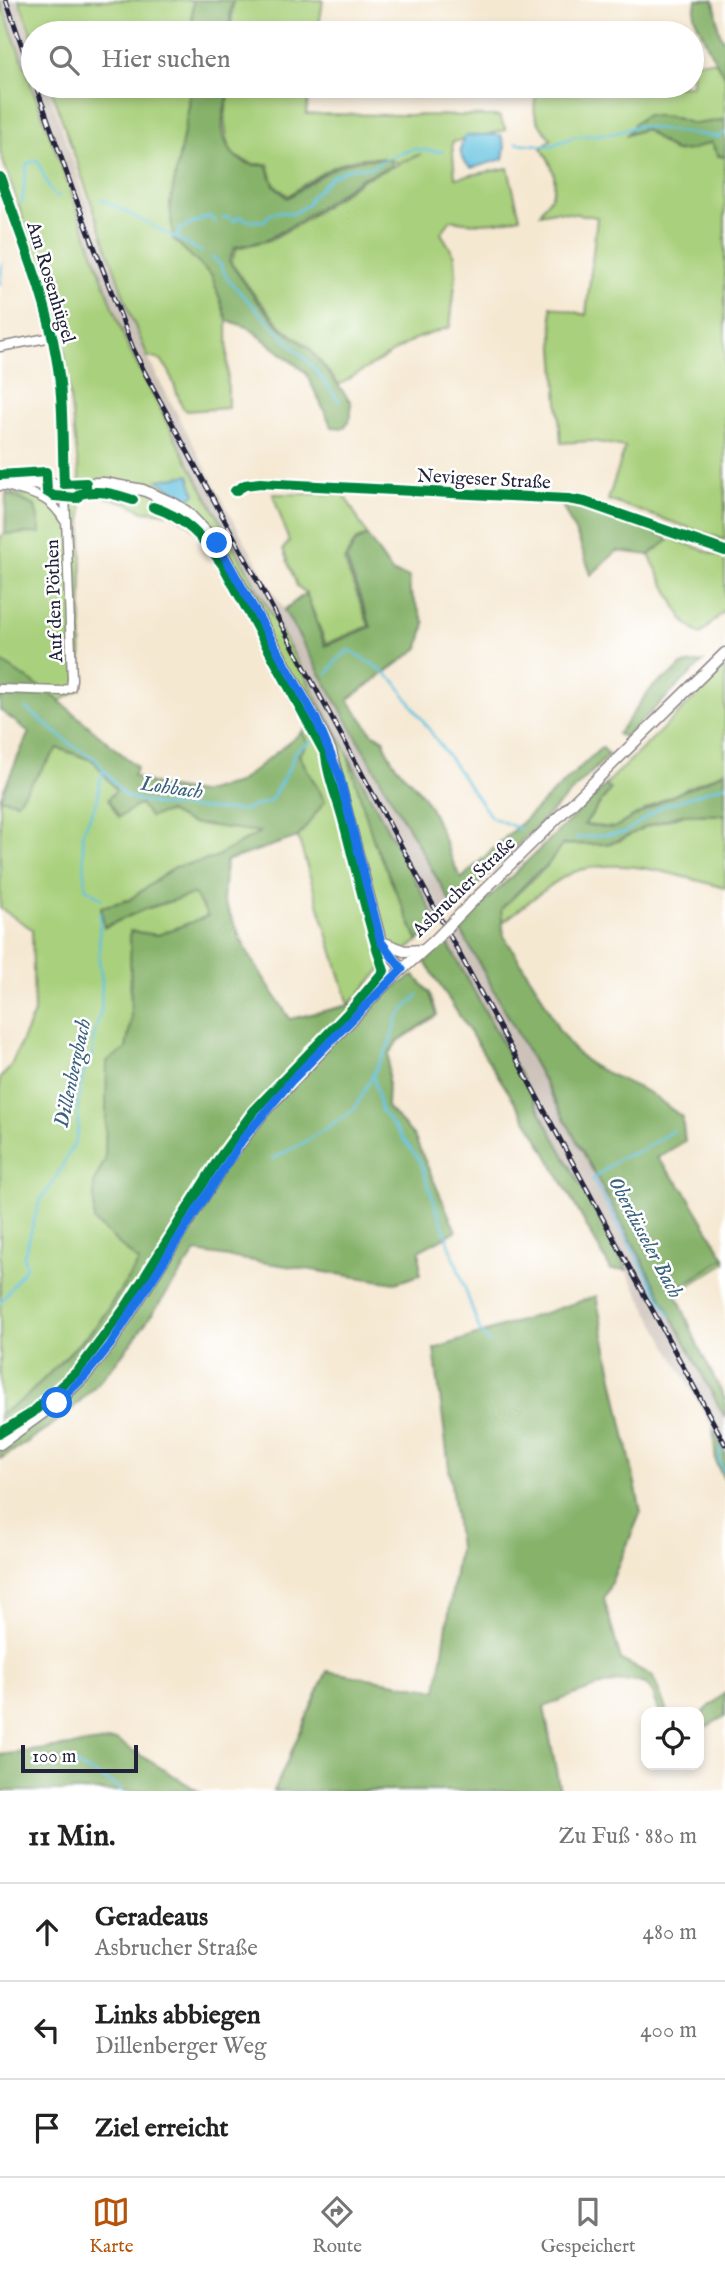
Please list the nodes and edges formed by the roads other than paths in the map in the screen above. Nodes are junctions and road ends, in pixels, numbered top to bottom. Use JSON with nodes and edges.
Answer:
{"nodes":[{"id":1,"x":0,"y":177,"type":"edge"},
{"id":2,"x":52,"y":337,"type":"junction"},
{"id":3,"x":0,"y":347,"type":"edge"},
{"id":4,"x":64,"y":484,"type":"junction"},
{"id":5,"x":1,"y":485,"type":"edge"},
{"id":6,"x":235,"y":491,"type":"dead end"},
{"id":7,"x":66,"y":523,"type":"junction"},
{"id":8,"x":725,"y":551,"type":"edge"},
{"id":9,"x":725,"y":653,"type":"edge"},
{"id":10,"x":0,"y":689,"type":"edge"},
{"id":11,"x":381,"y":942,"type":"junction"},
{"id":12,"x":423,"y":950,"type":"junction"},
{"id":13,"x":402,"y":969,"type":"junction"},
{"id":14,"x":0,"y":1444,"type":"edge"}],
"edges":[{"from":1,"to":2,"type":"street","name":"Am Rosenhügel"},
{"from":2,"to":3,"type":"street"},
{"from":2,"to":4,"type":"street","name":"Am Rosenhügel"},
{"from":4,"to":5,"type":"main road"},
{"from":4,"to":7,"type":"street","name":"Auf den Pöthen"},
{"from":4,"to":11,"type":"main road"},
{"from":5,"to":7,"type":"street"},
{"from":6,"to":8,"type":"street","name":"Nevigeser Straße"},
{"from":7,"to":10,"type":"street","name":"Auf den Pöthen"},
{"from":9,"to":12,"type":"main road","name":"Asbrucher Straße","bridge":true},
{"from":11,"to":12,"type":"main road"},
{"from":11,"to":13,"type":"main road"},
{"from":12,"to":13,"type":"main road","name":"Asbrucher Straße"},
{"from":13,"to":14,"type":"main road","name":"Asbrucher Straße"}]}
